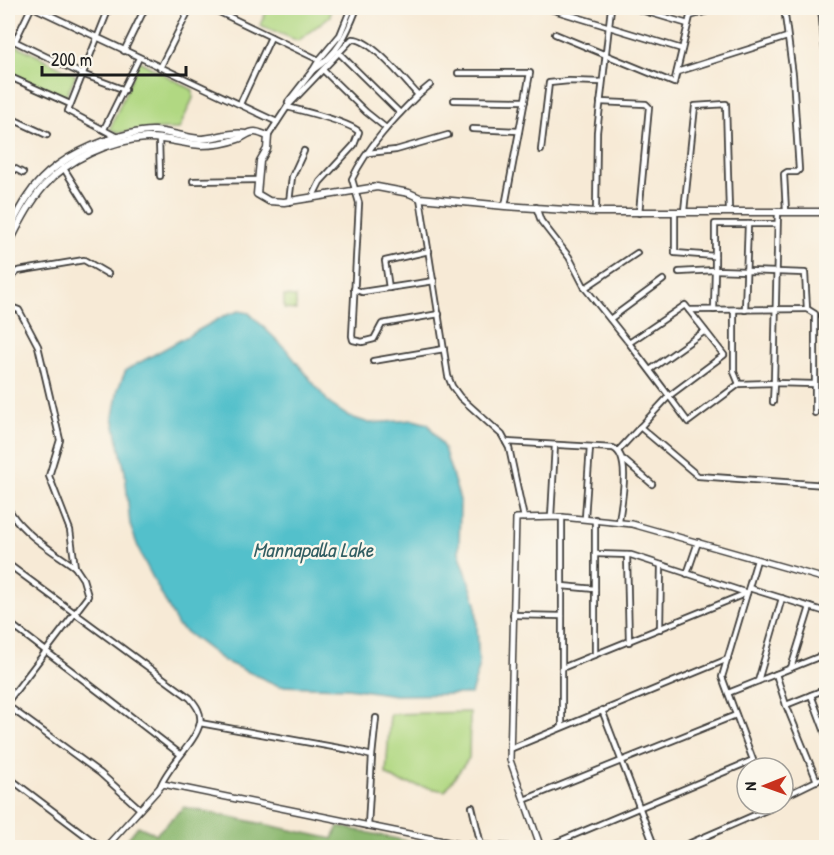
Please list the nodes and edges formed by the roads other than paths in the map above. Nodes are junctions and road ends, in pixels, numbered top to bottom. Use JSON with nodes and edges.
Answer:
{"nodes":[{"id":1,"x":33,"y":8,"type":"edge"},
{"id":2,"x":109,"y":8,"type":"edge"},
{"id":3,"x":145,"y":8,"type":"edge"},
{"id":4,"x":190,"y":8,"type":"edge"},
{"id":5,"x":211,"y":8,"type":"edge"},
{"id":6,"x":351,"y":8,"type":"edge"},
{"id":7,"x":357,"y":8,"type":"edge"},
{"id":8,"x":547,"y":8,"type":"edge"},
{"id":9,"x":611,"y":8,"type":"edge"},
{"id":10,"x":634,"y":8,"type":"edge"},
{"id":11,"x":692,"y":8,"type":"edge"},
{"id":12,"x":719,"y":8,"type":"edge"},
{"id":13,"x":784,"y":8,"type":"edge"},
{"id":14,"x":822,"y":8,"type":"edge"},
{"id":15,"x":690,"y":16,"type":"junction"},
{"id":16,"x":688,"y":24,"type":"junction"},
{"id":17,"x":609,"y":26,"type":"junction"},
{"id":18,"x":555,"y":34,"type":"dead end"},
{"id":19,"x":96,"y":37,"type":"junction"},
{"id":20,"x":271,"y":37,"type":"junction"},
{"id":21,"x":787,"y":37,"type":"junction"},
{"id":22,"x":8,"y":38,"type":"edge"},
{"id":23,"x":15,"y":41,"type":"junction"},
{"id":24,"x":682,"y":49,"type":"junction"},
{"id":25,"x":124,"y":51,"type":"junction"},
{"id":26,"x":338,"y":52,"type":"junction"},
{"id":27,"x":826,"y":53,"type":"edge"},
{"id":28,"x":605,"y":56,"type":"junction"},
{"id":29,"x":139,"y":58,"type":"junction"},
{"id":30,"x":319,"y":60,"type":"junction"},
{"id":31,"x":826,"y":61,"type":"edge"},
{"id":32,"x":160,"y":68,"type":"junction"},
{"id":33,"x":313,"y":70,"type":"junction"},
{"id":34,"x":323,"y":70,"type":"junction"},
{"id":35,"x":677,"y":72,"type":"junction"},
{"id":36,"x":458,"y":73,"type":"dead end"},
{"id":37,"x":82,"y":74,"type":"junction"},
{"id":38,"x":8,"y":76,"type":"edge"},
{"id":39,"x":602,"y":82,"type":"junction"},
{"id":40,"x":430,"y":85,"type":"dead end"},
{"id":41,"x":125,"y":90,"type":"junction"},
{"id":42,"x":418,"y":95,"type":"junction"},
{"id":43,"x":454,"y":100,"type":"dead end"},
{"id":44,"x":525,"y":101,"type":"junction"},
{"id":45,"x":600,"y":102,"type":"junction"},
{"id":46,"x":70,"y":104,"type":"junction"},
{"id":47,"x":240,"y":104,"type":"junction"},
{"id":48,"x":287,"y":107,"type":"junction"},
{"id":49,"x":400,"y":113,"type":"junction"},
{"id":50,"x":8,"y":117,"type":"edge"},
{"id":51,"x":275,"y":121,"type":"junction"},
{"id":52,"x":386,"y":128,"type":"junction"},
{"id":53,"x":104,"y":129,"type":"junction"},
{"id":54,"x":472,"y":129,"type":"dead end"},
{"id":55,"x":519,"y":130,"type":"junction"},
{"id":56,"x":246,"y":134,"type":"junction"},
{"id":57,"x":47,"y":135,"type":"dead end"},
{"id":58,"x":448,"y":135,"type":"dead end"},
{"id":59,"x":268,"y":136,"type":"junction"},
{"id":60,"x":117,"y":137,"type":"junction"},
{"id":61,"x":159,"y":138,"type":"junction"},
{"id":62,"x":304,"y":150,"type":"dead end"},
{"id":63,"x":541,"y":150,"type":"dead end"},
{"id":64,"x":368,"y":153,"type":"junction"},
{"id":65,"x":8,"y":165,"type":"edge"},
{"id":66,"x":62,"y":166,"type":"junction"},
{"id":67,"x":23,"y":173,"type":"dead end"},
{"id":68,"x":160,"y":176,"type":"dead end"},
{"id":69,"x":257,"y":180,"type":"junction"},
{"id":70,"x":193,"y":181,"type":"dead end"},
{"id":71,"x":355,"y":189,"type":"junction"},
{"id":72,"x":312,"y":198,"type":"junction"},
{"id":73,"x":420,"y":198,"type":"junction"},
{"id":74,"x":289,"y":202,"type":"junction"},
{"id":75,"x":506,"y":206,"type":"junction"},
{"id":76,"x":536,"y":207,"type":"junction"},
{"id":77,"x":90,"y":210,"type":"dead end"},
{"id":78,"x":729,"y":210,"type":"junction"},
{"id":79,"x":684,"y":211,"type":"junction"},
{"id":80,"x":778,"y":211,"type":"junction"},
{"id":81,"x":786,"y":211,"type":"junction"},
{"id":82,"x":596,"y":212,"type":"junction"},
{"id":83,"x":675,"y":212,"type":"junction"},
{"id":84,"x":826,"y":212,"type":"edge"},
{"id":85,"x":639,"y":213,"type":"junction"},
{"id":86,"x":748,"y":224,"type":"junction"},
{"id":87,"x":777,"y":224,"type":"junction"},
{"id":88,"x":8,"y":232,"type":"edge"},
{"id":89,"x":8,"y":245,"type":"edge"},
{"id":90,"x":429,"y":251,"type":"junction"},
{"id":91,"x":638,"y":254,"type":"dead end"},
{"id":92,"x":715,"y":255,"type":"junction"},
{"id":93,"x":715,"y":270,"type":"junction"},
{"id":94,"x":747,"y":271,"type":"junction"},
{"id":95,"x":679,"y":272,"type":"dead end"},
{"id":96,"x":777,"y":272,"type":"junction"},
{"id":97,"x":108,"y":274,"type":"dead end"},
{"id":98,"x":8,"y":280,"type":"edge"},
{"id":99,"x":663,"y":280,"type":"dead end"},
{"id":100,"x":434,"y":281,"type":"junction"},
{"id":101,"x":389,"y":288,"type":"junction"},
{"id":102,"x":585,"y":288,"type":"junction"},
{"id":103,"x":354,"y":290,"type":"junction"},
{"id":104,"x":8,"y":306,"type":"edge"},
{"id":105,"x":776,"y":309,"type":"junction"},
{"id":106,"x":807,"y":309,"type":"junction"},
{"id":107,"x":689,"y":310,"type":"junction"},
{"id":108,"x":714,"y":310,"type":"junction"},
{"id":109,"x":734,"y":310,"type":"junction"},
{"id":110,"x":745,"y":310,"type":"junction"},
{"id":111,"x":439,"y":314,"type":"junction"},
{"id":112,"x":610,"y":319,"type":"junction"},
{"id":113,"x":705,"y":331,"type":"junction"},
{"id":114,"x":629,"y":343,"type":"junction"},
{"id":115,"x":444,"y":349,"type":"junction"},
{"id":116,"x":373,"y":361,"type":"dead end"},
{"id":117,"x":650,"y":370,"type":"junction"},
{"id":118,"x":774,"y":383,"type":"junction"},
{"id":119,"x":739,"y":384,"type":"junction"},
{"id":120,"x":815,"y":384,"type":"junction"},
{"id":121,"x":669,"y":396,"type":"junction"},
{"id":122,"x":773,"y":402,"type":"dead end"},
{"id":123,"x":815,"y":413,"type":"dead end"},
{"id":124,"x":640,"y":427,"type":"junction"},
{"id":125,"x":506,"y":442,"type":"junction"},
{"id":126,"x":555,"y":445,"type":"junction"},
{"id":127,"x":590,"y":447,"type":"junction"},
{"id":128,"x":618,"y":450,"type":"junction"},
{"id":129,"x":624,"y":459,"type":"junction"},
{"id":130,"x":652,"y":484,"type":"dead end"},
{"id":131,"x":826,"y":485,"type":"edge"},
{"id":132,"x":11,"y":513,"type":"dead end"},
{"id":133,"x":551,"y":517,"type":"junction"},
{"id":134,"x":562,"y":517,"type":"junction"},
{"id":135,"x":524,"y":518,"type":"junction"},
{"id":136,"x":585,"y":518,"type":"junction"},
{"id":137,"x":594,"y":519,"type":"junction"},
{"id":138,"x":620,"y":522,"type":"junction"},
{"id":139,"x":698,"y":543,"type":"junction"},
{"id":140,"x":595,"y":554,"type":"junction"},
{"id":141,"x":627,"y":555,"type":"junction"},
{"id":142,"x":757,"y":560,"type":"junction"},
{"id":143,"x":8,"y":564,"type":"edge"},
{"id":144,"x":661,"y":565,"type":"junction"},
{"id":145,"x":75,"y":567,"type":"junction"},
{"id":146,"x":687,"y":574,"type":"junction"},
{"id":147,"x":826,"y":579,"type":"edge"},
{"id":148,"x":562,"y":586,"type":"junction"},
{"id":149,"x":595,"y":589,"type":"junction"},
{"id":150,"x":748,"y":591,"type":"junction"},
{"id":151,"x":782,"y":598,"type":"junction"},
{"id":152,"x":810,"y":607,"type":"junction"},
{"id":153,"x":826,"y":612,"type":"edge"},
{"id":154,"x":74,"y":614,"type":"junction"},
{"id":155,"x":513,"y":615,"type":"junction"},
{"id":156,"x":562,"y":616,"type":"junction"},
{"id":157,"x":8,"y":622,"type":"edge"},
{"id":158,"x":660,"y":629,"type":"junction"},
{"id":159,"x":629,"y":642,"type":"junction"},
{"id":160,"x":46,"y":651,"type":"junction"},
{"id":161,"x":826,"y":654,"type":"edge"},
{"id":162,"x":595,"y":656,"type":"junction"},
{"id":163,"x":728,"y":659,"type":"junction"},
{"id":164,"x":562,"y":668,"type":"junction"},
{"id":165,"x":791,"y":668,"type":"junction"},
{"id":166,"x":776,"y":674,"type":"junction"},
{"id":167,"x":758,"y":681,"type":"junction"},
{"id":168,"x":826,"y":689,"type":"edge"},
{"id":169,"x":728,"y":693,"type":"junction"},
{"id":170,"x":811,"y":695,"type":"junction"},
{"id":171,"x":8,"y":703,"type":"edge"},
{"id":172,"x":786,"y":705,"type":"junction"},
{"id":173,"x":603,"y":710,"type":"junction"},
{"id":174,"x":736,"y":714,"type":"junction"},
{"id":175,"x":376,"y":718,"type":"dead end"},
{"id":176,"x":824,"y":720,"type":"edge"},
{"id":177,"x":200,"y":723,"type":"junction"},
{"id":178,"x":562,"y":726,"type":"junction"},
{"id":179,"x":826,"y":735,"type":"edge"},
{"id":180,"x":510,"y":749,"type":"junction"},
{"id":181,"x":180,"y":754,"type":"junction"},
{"id":182,"x":372,"y":756,"type":"junction"},
{"id":183,"x":752,"y":756,"type":"edge"},
{"id":184,"x":622,"y":760,"type":"junction"},
{"id":185,"x":735,"y":767,"type":"edge"},
{"id":186,"x":826,"y":776,"type":"edge"},
{"id":187,"x":8,"y":777,"type":"edge"},
{"id":188,"x":817,"y":781,"type":"junction"},
{"id":189,"x":159,"y":788,"type":"junction"},
{"id":190,"x":795,"y":791,"type":"edge"},
{"id":191,"x":524,"y":800,"type":"junction"},
{"id":192,"x":472,"y":807,"type":"dead end"},
{"id":193,"x":640,"y":807,"type":"junction"},
{"id":194,"x":140,"y":809,"type":"junction"},
{"id":195,"x":753,"y":816,"type":"edge"},
{"id":196,"x":368,"y":825,"type":"junction"},
{"id":197,"x":439,"y":840,"type":"junction"},
{"id":198,"x":481,"y":845,"type":"junction"},
{"id":199,"x":471,"y":846,"type":"edge"},
{"id":200,"x":509,"y":847,"type":"edge"},
{"id":201,"x":104,"y":848,"type":"edge"},
{"id":202,"x":440,"y":848,"type":"edge"},
{"id":203,"x":530,"y":848,"type":"edge"},
{"id":204,"x":542,"y":848,"type":"edge"},
{"id":205,"x":655,"y":848,"type":"edge"},
{"id":206,"x":679,"y":848,"type":"edge"}],
"edges":[{"from":1,"to":19,"type":"street"},
{"from":1,"to":23,"type":"street"},
{"from":2,"to":19,"type":"street"},
{"from":3,"to":25,"type":"street"},
{"from":4,"to":32,"type":"street"},
{"from":5,"to":20,"type":"street"},
{"from":6,"to":30,"type":"street"},
{"from":7,"to":33,"type":"street"},
{"from":8,"to":17,"type":"street"},
{"from":9,"to":17,"type":"street"},
{"from":10,"to":16,"type":"street"},
{"from":11,"to":15,"type":"street"},
{"from":12,"to":15,"type":"street"},
{"from":13,"to":21,"type":"street"},
{"from":14,"to":27,"type":"street"},
{"from":15,"to":16,"type":"street"},
{"from":16,"to":24,"type":"street"},
{"from":17,"to":24,"type":"street"},
{"from":17,"to":28,"type":"street"},
{"from":18,"to":28,"type":"street"},
{"from":19,"to":25,"type":"street"},
{"from":19,"to":37,"type":"street"},
{"from":20,"to":30,"type":"street"},
{"from":20,"to":47,"type":"street"},
{"from":21,"to":35,"type":"street"},
{"from":21,"to":81,"type":"street"},
{"from":22,"to":23,"type":"street"},
{"from":23,"to":37,"type":"street"},
{"from":24,"to":35,"type":"street"},
{"from":25,"to":29,"type":"street"},
{"from":26,"to":34,"type":"street"},
{"from":26,"to":42,"type":"street"},
{"from":26,"to":49,"type":"street"},
{"from":27,"to":31,"type":"street"},
{"from":28,"to":35,"type":"street"},
{"from":28,"to":39,"type":"street"},
{"from":29,"to":32,"type":"street"},
{"from":29,"to":41,"type":"street"},
{"from":30,"to":33,"type":"street"},
{"from":32,"to":47,"type":"street"},
{"from":33,"to":51,"type":"street"},
{"from":34,"to":48,"type":"street"},
{"from":34,"to":52,"type":"street"},
{"from":36,"to":44,"type":"street"},
{"from":37,"to":41,"type":"street"},
{"from":37,"to":46,"type":"street"},
{"from":38,"to":46,"type":"street"},
{"from":39,"to":45,"type":"street"},
{"from":39,"to":63,"type":"street"},
{"from":40,"to":42,"type":"street"},
{"from":41,"to":53,"type":"street"},
{"from":42,"to":49,"type":"street"},
{"from":43,"to":44,"type":"street"},
{"from":44,"to":55,"type":"street"},
{"from":45,"to":82,"type":"street"},
{"from":45,"to":85,"type":"street"},
{"from":46,"to":53,"type":"street"},
{"from":47,"to":51,"type":"street"},
{"from":48,"to":51,"type":"street"},
{"from":48,"to":72,"type":"street"},
{"from":49,"to":52,"type":"street"},
{"from":50,"to":57,"type":"street"},
{"from":51,"to":59,"type":"street"},
{"from":52,"to":64,"type":"street"},
{"from":53,"to":60,"type":"street"},
{"from":54,"to":55,"type":"street"},
{"from":55,"to":75,"type":"street"},
{"from":56,"to":59,"type":"main road"},
{"from":56,"to":60,"type":"main road"},
{"from":56,"to":61,"type":"main road"},
{"from":58,"to":64,"type":"street"},
{"from":59,"to":69,"type":"main road"},
{"from":60,"to":66,"type":"main road"},
{"from":61,"to":66,"type":"main road"},
{"from":61,"to":68,"type":"street"},
{"from":62,"to":74,"type":"street"},
{"from":64,"to":71,"type":"street"},
{"from":65,"to":67,"type":"street"},
{"from":66,"to":77,"type":"street"},
{"from":66,"to":88,"type":"main road"},
{"from":66,"to":89,"type":"main road"},
{"from":69,"to":70,"type":"street"},
{"from":69,"to":74,"type":"main road"},
{"from":71,"to":72,"type":"main road"},
{"from":71,"to":73,"type":"main road"},
{"from":71,"to":103,"type":"street"},
{"from":72,"to":74,"type":"main road"},
{"from":73,"to":75,"type":"main road"},
{"from":73,"to":90,"type":"street"},
{"from":75,"to":76,"type":"main road"},
{"from":76,"to":82,"type":"main road"},
{"from":76,"to":102,"type":"street"},
{"from":78,"to":79,"type":"main road"},
{"from":78,"to":79,"type":"street"},
{"from":78,"to":80,"type":"main road"},
{"from":79,"to":83,"type":"main road"},
{"from":80,"to":81,"type":"main road"},
{"from":80,"to":87,"type":"street"},
{"from":81,"to":84,"type":"main road"},
{"from":82,"to":85,"type":"main road"},
{"from":83,"to":85,"type":"main road"},
{"from":83,"to":92,"type":"street"},
{"from":86,"to":87,"type":"street"},
{"from":86,"to":92,"type":"street"},
{"from":86,"to":94,"type":"street"},
{"from":87,"to":96,"type":"street"},
{"from":90,"to":100,"type":"street"},
{"from":90,"to":101,"type":"street"},
{"from":91,"to":102,"type":"street"},
{"from":92,"to":93,"type":"street"},
{"from":93,"to":94,"type":"street"},
{"from":93,"to":95,"type":"street"},
{"from":93,"to":108,"type":"street"},
{"from":94,"to":96,"type":"street"},
{"from":94,"to":110,"type":"street"},
{"from":96,"to":105,"type":"street"},
{"from":96,"to":106,"type":"street"},
{"from":97,"to":98,"type":"street"},
{"from":99,"to":112,"type":"street"},
{"from":100,"to":101,"type":"street"},
{"from":100,"to":111,"type":"street"},
{"from":101,"to":103,"type":"street"},
{"from":102,"to":112,"type":"street"},
{"from":103,"to":111,"type":"street"},
{"from":104,"to":145,"type":"street"},
{"from":105,"to":106,"type":"street"},
{"from":105,"to":110,"type":"street"},
{"from":105,"to":118,"type":"street"},
{"from":106,"to":120,"type":"street"},
{"from":107,"to":108,"type":"street"},
{"from":107,"to":113,"type":"street"},
{"from":107,"to":114,"type":"street"},
{"from":108,"to":109,"type":"street"},
{"from":109,"to":110,"type":"street"},
{"from":109,"to":119,"type":"street"},
{"from":111,"to":115,"type":"street"},
{"from":112,"to":114,"type":"street"},
{"from":113,"to":117,"type":"street"},
{"from":113,"to":121,"type":"street"},
{"from":114,"to":117,"type":"street"},
{"from":115,"to":116,"type":"street"},
{"from":115,"to":125,"type":"street"},
{"from":117,"to":121,"type":"street"},
{"from":118,"to":119,"type":"street"},
{"from":118,"to":120,"type":"street"},
{"from":118,"to":122,"type":"street"},
{"from":119,"to":121,"type":"street"},
{"from":120,"to":123,"type":"street"},
{"from":121,"to":124,"type":"street"},
{"from":124,"to":128,"type":"street"},
{"from":124,"to":131,"type":"street"},
{"from":125,"to":126,"type":"street"},
{"from":125,"to":135,"type":"street"},
{"from":126,"to":127,"type":"street"},
{"from":126,"to":133,"type":"street"},
{"from":127,"to":128,"type":"street"},
{"from":127,"to":136,"type":"street"},
{"from":128,"to":129,"type":"street"},
{"from":129,"to":130,"type":"street"},
{"from":129,"to":138,"type":"street"},
{"from":132,"to":145,"type":"street"},
{"from":133,"to":134,"type":"street"},
{"from":133,"to":135,"type":"street"},
{"from":134,"to":136,"type":"street"},
{"from":134,"to":148,"type":"street"},
{"from":135,"to":155,"type":"street"},
{"from":136,"to":137,"type":"street"},
{"from":137,"to":138,"type":"street"},
{"from":137,"to":140,"type":"street"},
{"from":138,"to":139,"type":"street"},
{"from":139,"to":142,"type":"street"},
{"from":139,"to":146,"type":"street"},
{"from":140,"to":141,"type":"street"},
{"from":140,"to":149,"type":"street"},
{"from":141,"to":144,"type":"street"},
{"from":141,"to":159,"type":"street"},
{"from":142,"to":147,"type":"street"},
{"from":142,"to":150,"type":"street"},
{"from":143,"to":154,"type":"street"},
{"from":144,"to":146,"type":"street"},
{"from":144,"to":158,"type":"street"},
{"from":145,"to":154,"type":"street"},
{"from":146,"to":150,"type":"street"},
{"from":148,"to":149,"type":"street"},
{"from":148,"to":156,"type":"street"},
{"from":149,"to":162,"type":"street"},
{"from":150,"to":151,"type":"street"},
{"from":150,"to":158,"type":"street"},
{"from":150,"to":163,"type":"street"},
{"from":151,"to":152,"type":"street"},
{"from":151,"to":167,"type":"street"},
{"from":152,"to":153,"type":"street"},
{"from":152,"to":165,"type":"street"},
{"from":154,"to":160,"type":"street"},
{"from":154,"to":177,"type":"street"},
{"from":155,"to":156,"type":"street"},
{"from":155,"to":180,"type":"street"},
{"from":156,"to":164,"type":"street"},
{"from":157,"to":160,"type":"street"},
{"from":158,"to":159,"type":"street"},
{"from":159,"to":162,"type":"street"},
{"from":160,"to":171,"type":"street"},
{"from":160,"to":181,"type":"street"},
{"from":161,"to":165,"type":"street"},
{"from":162,"to":164,"type":"street"},
{"from":163,"to":169,"type":"street"},
{"from":163,"to":173,"type":"street"},
{"from":164,"to":178,"type":"street"},
{"from":165,"to":166,"type":"street"},
{"from":166,"to":167,"type":"street"},
{"from":166,"to":172,"type":"street"},
{"from":167,"to":169,"type":"street"},
{"from":168,"to":170,"type":"street"},
{"from":169,"to":174,"type":"street"},
{"from":170,"to":172,"type":"street"},
{"from":170,"to":176,"type":"street"},
{"from":171,"to":194,"type":"street"},
{"from":172,"to":188,"type":"street"},
{"from":173,"to":178,"type":"street"},
{"from":173,"to":184,"type":"street"},
{"from":174,"to":183,"type":"street"},
{"from":174,"to":184,"type":"street"},
{"from":175,"to":182,"type":"street"},
{"from":176,"to":179,"type":"street"},
{"from":177,"to":181,"type":"street"},
{"from":177,"to":182,"type":"street"},
{"from":178,"to":180,"type":"street"},
{"from":180,"to":191,"type":"street"},
{"from":181,"to":189,"type":"street"},
{"from":182,"to":196,"type":"street"},
{"from":184,"to":191,"type":"street"},
{"from":184,"to":193,"type":"street"},
{"from":185,"to":193,"type":"street"},
{"from":186,"to":188,"type":"street"},
{"from":187,"to":201,"type":"street"},
{"from":188,"to":190,"type":"street"},
{"from":189,"to":194,"type":"street"},
{"from":189,"to":196,"type":"street"},
{"from":191,"to":204,"type":"street"},
{"from":192,"to":198,"type":"street"},
{"from":193,"to":204,"type":"street"},
{"from":193,"to":205,"type":"street"},
{"from":194,"to":201,"type":"street"},
{"from":195,"to":206,"type":"street"},
{"from":196,"to":197,"type":"street"},
{"from":197,"to":199,"type":"street"},
{"from":197,"to":202,"type":"street"},
{"from":198,"to":199,"type":"street"},
{"from":198,"to":200,"type":"street"},
{"from":200,"to":203,"type":"street"}]}
